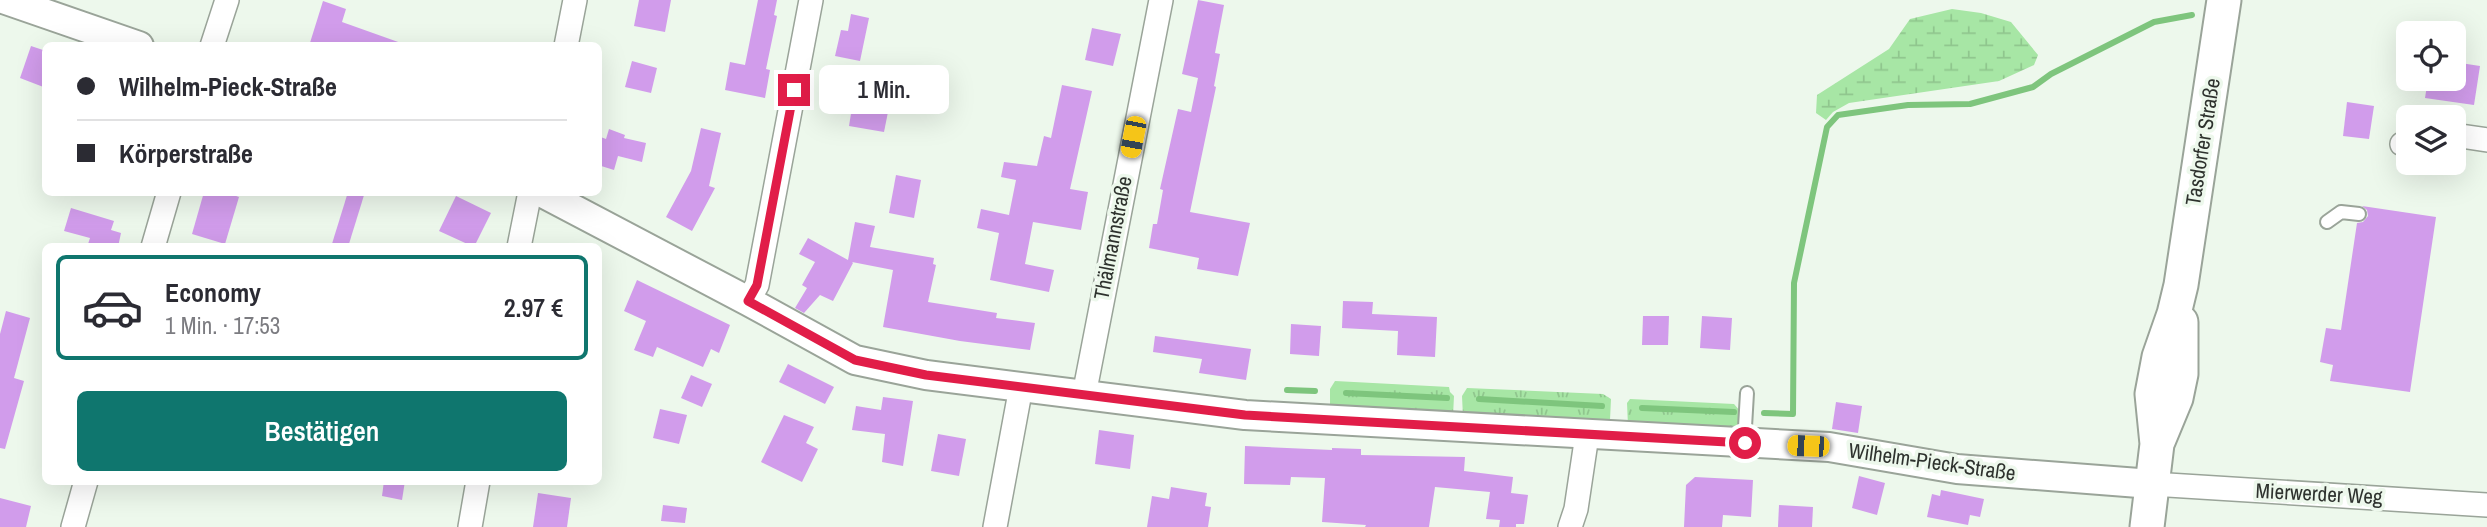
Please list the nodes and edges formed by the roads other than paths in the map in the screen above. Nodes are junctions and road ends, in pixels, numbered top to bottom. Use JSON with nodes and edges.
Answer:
{"nodes":[{"id":1,"x":6,"y":0,"type":"edge"},
{"id":2,"x":227,"y":0,"type":"edge"},
{"id":3,"x":575,"y":0,"type":"edge"},
{"id":4,"x":811,"y":0,"type":"edge"},
{"id":5,"x":1161,"y":0,"type":"edge"},
{"id":6,"x":2224,"y":0,"type":"edge"},
{"id":7,"x":127,"y":42,"type":"edge"},
{"id":8,"x":213,"y":42,"type":"edge"},
{"id":9,"x":567,"y":42,"type":"edge"},
{"id":10,"x":2466,"y":137,"type":"edge"},
{"id":11,"x":2487,"y":140,"type":"edge"},
{"id":12,"x":168,"y":196,"type":"edge"},
{"id":13,"x":529,"y":196,"type":"edge"},
{"id":14,"x":549,"y":196,"type":"edge"},
{"id":15,"x":2359,"y":214,"type":"dead end"},
{"id":16,"x":2327,"y":222,"type":"dead end"},
{"id":17,"x":154,"y":243,"type":"edge"},
{"id":18,"x":520,"y":243,"type":"edge"},
{"id":19,"x":748,"y":301,"type":"junction"},
{"id":20,"x":1021,"y":387,"type":"junction"},
{"id":21,"x":1747,"y":393,"type":"dead end"},
{"id":22,"x":1084,"y":395,"type":"junction"},
{"id":23,"x":1587,"y":435,"type":"junction"},
{"id":24,"x":1745,"y":443,"type":"junction"},
{"id":25,"x":2152,"y":484,"type":"junction"},
{"id":26,"x":85,"y":485,"type":"edge"},
{"id":27,"x":477,"y":485,"type":"edge"},
{"id":28,"x":2487,"y":505,"type":"edge"},
{"id":29,"x":72,"y":527,"type":"edge"},
{"id":30,"x":470,"y":527,"type":"edge"},
{"id":31,"x":995,"y":527,"type":"edge"},
{"id":32,"x":1570,"y":527,"type":"edge"},
{"id":33,"x":2147,"y":527,"type":"edge"}],
"edges":[{"from":1,"to":7,"type":"street"},
{"from":2,"to":8,"type":"street"},
{"from":3,"to":9,"type":"street"},
{"from":4,"to":19,"type":"street"},
{"from":5,"to":22,"type":"street","name":"Thälmannstraße"},
{"from":6,"to":25,"type":"main road","name":"Tasdorfer Straße"},
{"from":10,"to":11,"type":"street"},
{"from":12,"to":17,"type":"street"},
{"from":13,"to":18,"type":"street"},
{"from":14,"to":19,"type":"street","name":"Wilhelm-Pieck-Straße"},
{"from":15,"to":16,"type":"lane"},
{"from":19,"to":20,"type":"street","name":"Wilhelm-Pieck-Straße"},
{"from":20,"to":22,"type":"street","name":"Wilhelm-Pieck-Straße"},
{"from":20,"to":31,"type":"street"},
{"from":21,"to":24,"type":"lane"},
{"from":22,"to":23,"type":"street","name":"Wilhelm-Pieck-Straße"},
{"from":23,"to":24,"type":"street","name":"Wilhelm-Pieck-Straße"},
{"from":23,"to":32,"type":"street"},
{"from":24,"to":25,"type":"street","name":"Wilhelm-Pieck-Straße"},
{"from":25,"to":28,"type":"street","name":"Mierwerder Weg"},
{"from":25,"to":33,"type":"main road","name":"Tasdorfer Straße"},
{"from":26,"to":29,"type":"street"},
{"from":27,"to":30,"type":"street"}]}
